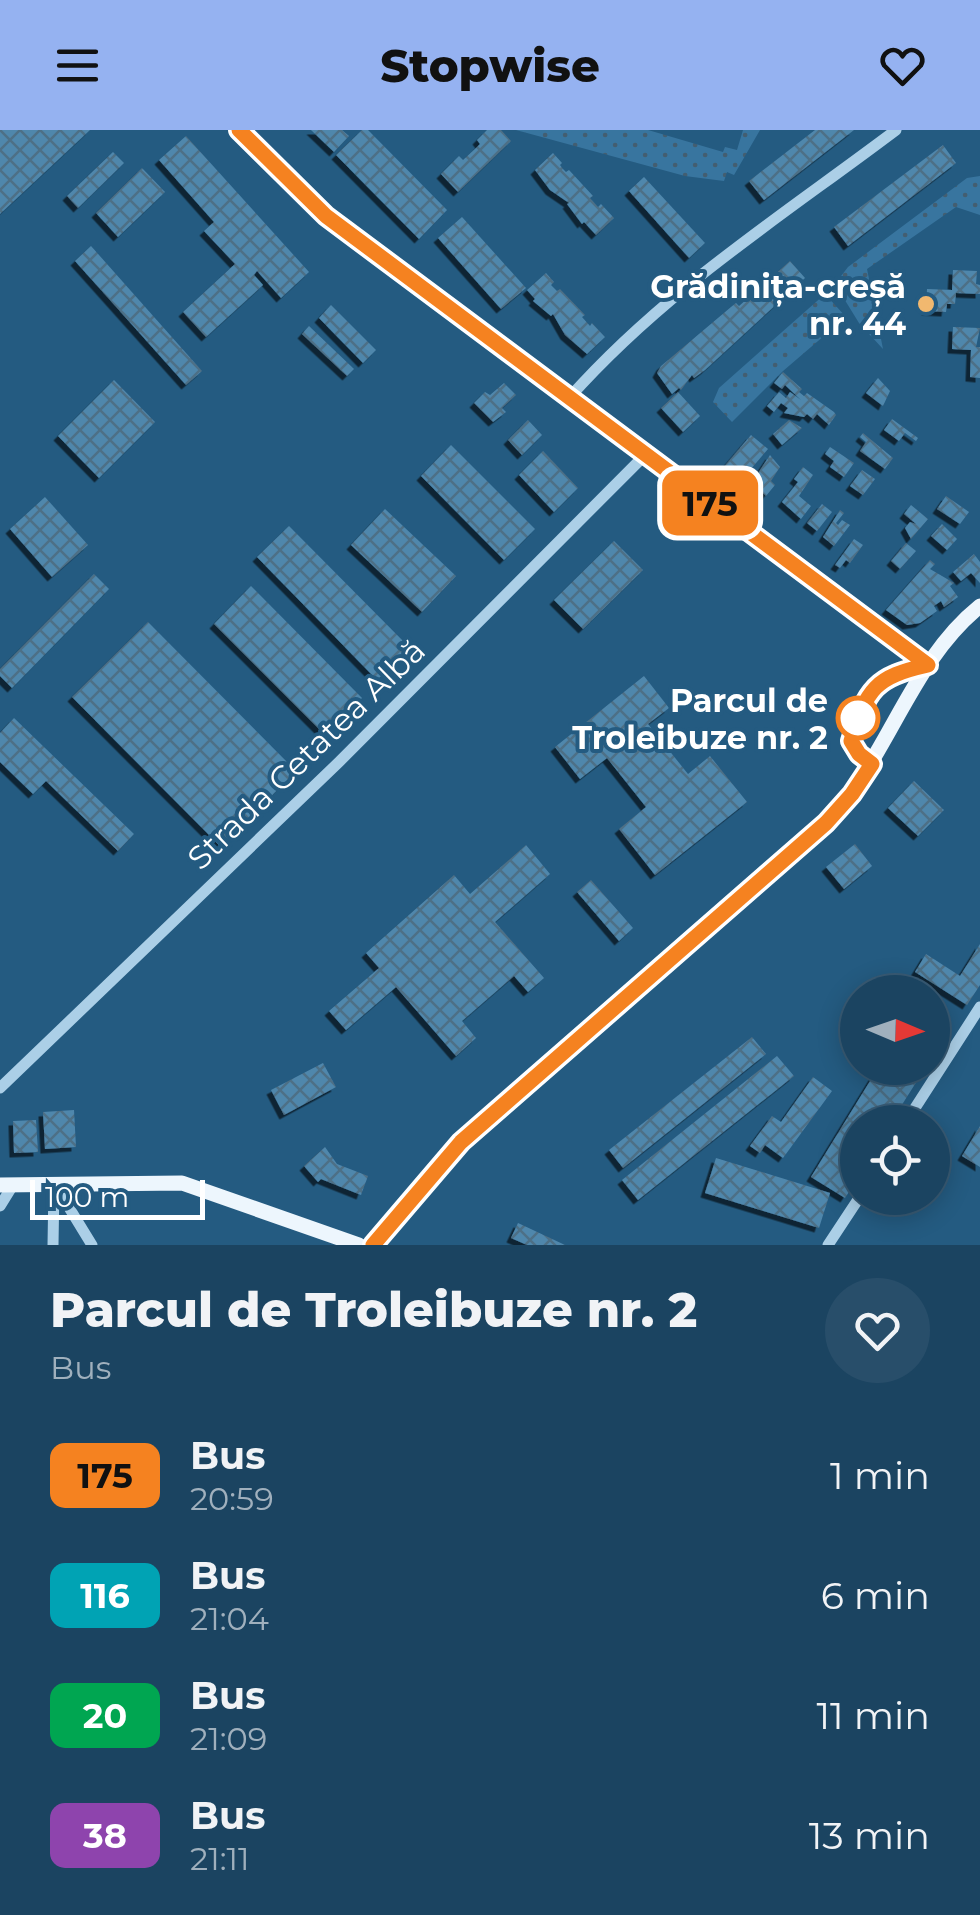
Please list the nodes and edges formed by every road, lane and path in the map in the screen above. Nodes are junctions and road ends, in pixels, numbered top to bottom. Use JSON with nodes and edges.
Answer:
{"nodes":[{"id":1,"x":239,"y":130,"type":"edge"},
{"id":2,"x":896,"y":130,"type":"edge"},
{"id":3,"x":569,"y":398,"type":"junction"},
{"id":4,"x":646,"y":454,"type":"junction"},
{"id":5,"x":980,"y":606,"type":"edge"},
{"id":6,"x":928,"y":665,"type":"junction"},
{"id":7,"x":980,"y":1007,"type":"edge"},
{"id":8,"x":0,"y":1088,"type":"edge"},
{"id":9,"x":917,"y":1105,"type":"edge"},
{"id":10,"x":54,"y":1183,"type":"junction"},
{"id":11,"x":7,"y":1185,"type":"edge"},
{"id":12,"x":0,"y":1206,"type":"edge"},
{"id":13,"x":847,"y":1215,"type":"edge"},
{"id":14,"x":53,"y":1245,"type":"edge"},
{"id":15,"x":92,"y":1245,"type":"edge"},
{"id":16,"x":359,"y":1245,"type":"edge"},
{"id":17,"x":373,"y":1245,"type":"edge"},
{"id":18,"x":828,"y":1245,"type":"edge"}],
"edges":[{"from":1,"to":3,"type":"main road"},
{"from":2,"to":3,"type":"street"},
{"from":3,"to":4,"type":"main road"},
{"from":4,"to":6,"type":"main road"},
{"from":4,"to":8,"type":"street","name":"Strada Cetatea Albă"},
{"from":5,"to":6,"type":"main road"},
{"from":6,"to":17,"type":"main road"},
{"from":7,"to":9,"type":"street"},
{"from":10,"to":11,"type":"main road"},
{"from":10,"to":14,"type":"street"},
{"from":10,"to":15,"type":"street"},
{"from":10,"to":16,"type":"main road"},
{"from":11,"to":12,"type":"street"},
{"from":13,"to":18,"type":"street"}]}
